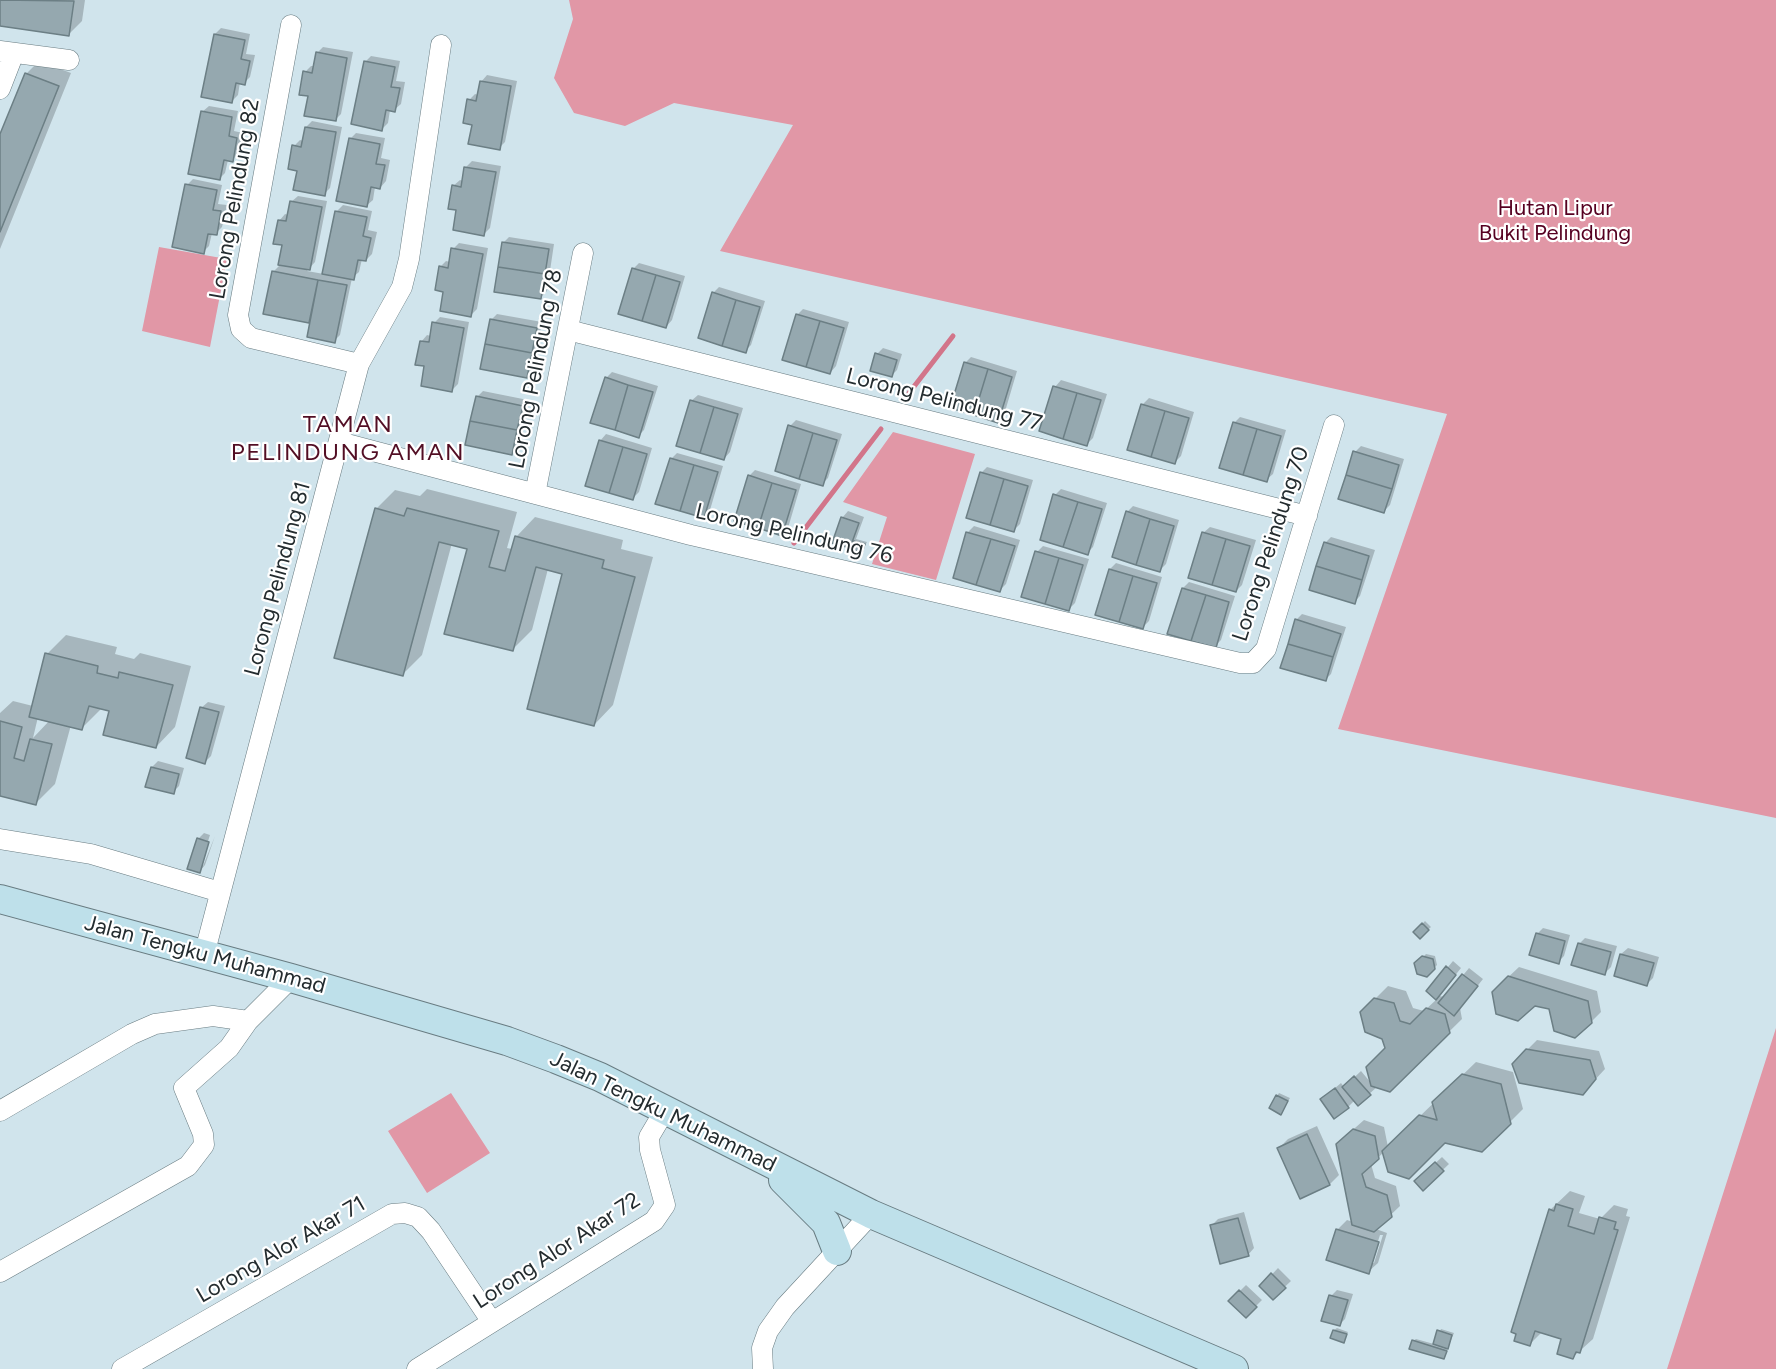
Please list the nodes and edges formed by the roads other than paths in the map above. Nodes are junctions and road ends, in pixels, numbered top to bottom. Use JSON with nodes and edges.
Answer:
{"nodes":[{"id":1,"x":291,"y":26,"type":"dead end"},
{"id":2,"x":441,"y":45,"type":"dead end"},
{"id":3,"x":7,"y":52,"type":"edge"},
{"id":4,"x":69,"y":60,"type":"dead end"},
{"id":5,"x":0,"y":89,"type":"edge"},
{"id":6,"x":584,"y":253,"type":"dead end"},
{"id":7,"x":568,"y":330,"type":"junction"},
{"id":8,"x":359,"y":364,"type":"junction"},
{"id":9,"x":1334,"y":425,"type":"dead end"},
{"id":10,"x":339,"y":442,"type":"junction"},
{"id":11,"x":535,"y":494,"type":"junction"},
{"id":12,"x":1307,"y":516,"type":"junction"},
{"id":13,"x":1240,"y":663,"type":"joint"},
{"id":14,"x":0,"y":839,"type":"edge"},
{"id":15,"x":220,"y":892,"type":"junction"},
{"id":16,"x":0,"y":898,"type":"edge"},
{"id":17,"x":204,"y":955,"type":"junction"},
{"id":18,"x":291,"y":978,"type":"junction"},
{"id":19,"x":248,"y":1021,"type":"junction"},
{"id":20,"x":665,"y":1110,"type":"junction"},
{"id":21,"x":0,"y":1111,"type":"edge"},
{"id":22,"x":762,"y":1160,"type":"junction"},
{"id":23,"x":871,"y":1214,"type":"junction"},
{"id":24,"x":837,"y":1251,"type":"junction"},
{"id":25,"x":0,"y":1272,"type":"edge"},
{"id":26,"x":492,"y":1322,"type":"junction"},
{"id":27,"x":122,"y":1369,"type":"edge"},
{"id":28,"x":417,"y":1369,"type":"edge"},
{"id":29,"x":763,"y":1369,"type":"edge"},
{"id":30,"x":1234,"y":1369,"type":"edge"}],
"edges":[{"from":1,"to":8,"type":"street","name":"Lorong Pelindung 82"},
{"from":2,"to":8,"type":"street","name":"Lorong Pelindung 81"},
{"from":3,"to":4,"type":"street"},
{"from":3,"to":5,"type":"street"},
{"from":6,"to":7,"type":"street","name":"Lorong Pelindung 78"},
{"from":7,"to":11,"type":"street","name":"Lorong Pelindung 78"},
{"from":7,"to":12,"type":"street","name":"Lorong Pelindung 77"},
{"from":8,"to":10,"type":"street","name":"Lorong Pelindung 81"},
{"from":9,"to":12,"type":"street","name":"Lorong Pelindung 70"},
{"from":10,"to":11,"type":"street","name":"Lorong Pelindung 76"},
{"from":10,"to":15,"type":"street","name":"Lorong Pelindung 81"},
{"from":11,"to":13,"type":"street","name":"Lorong Pelindung 76"},
{"from":12,"to":13,"type":"street","name":"Lorong Pelindung 70"},
{"from":14,"to":15,"type":"street"},
{"from":15,"to":17,"type":"street","name":"Lorong Pelindung 81"},
{"from":16,"to":17,"type":"main road","name":"Jalan Tengku Muhammad"},
{"from":17,"to":18,"type":"main road","name":"Jalan Tengku Muhammad"},
{"from":18,"to":19,"type":"street"},
{"from":18,"to":20,"type":"main road","name":"Jalan Tengku Muhammad"},
{"from":19,"to":21,"type":"street"},
{"from":19,"to":25,"type":"street"},
{"from":20,"to":22,"type":"main road","name":"Jalan Tengku Muhammad"},
{"from":20,"to":26,"type":"street","name":"Lorong Alor Akar 72"},
{"from":22,"to":23,"type":"main road","name":"Jalan Tengku Muhammad"},
{"from":22,"to":24,"type":"main road"},
{"from":23,"to":24,"type":"street"},
{"from":23,"to":30,"type":"main road","name":"Jalan Tengku Muhammad"},
{"from":24,"to":29,"type":"street"},
{"from":26,"to":27,"type":"street","name":"Lorong Alor Akar 71"},
{"from":26,"to":28,"type":"street","name":"Lorong Alor Akar 72"}]}
